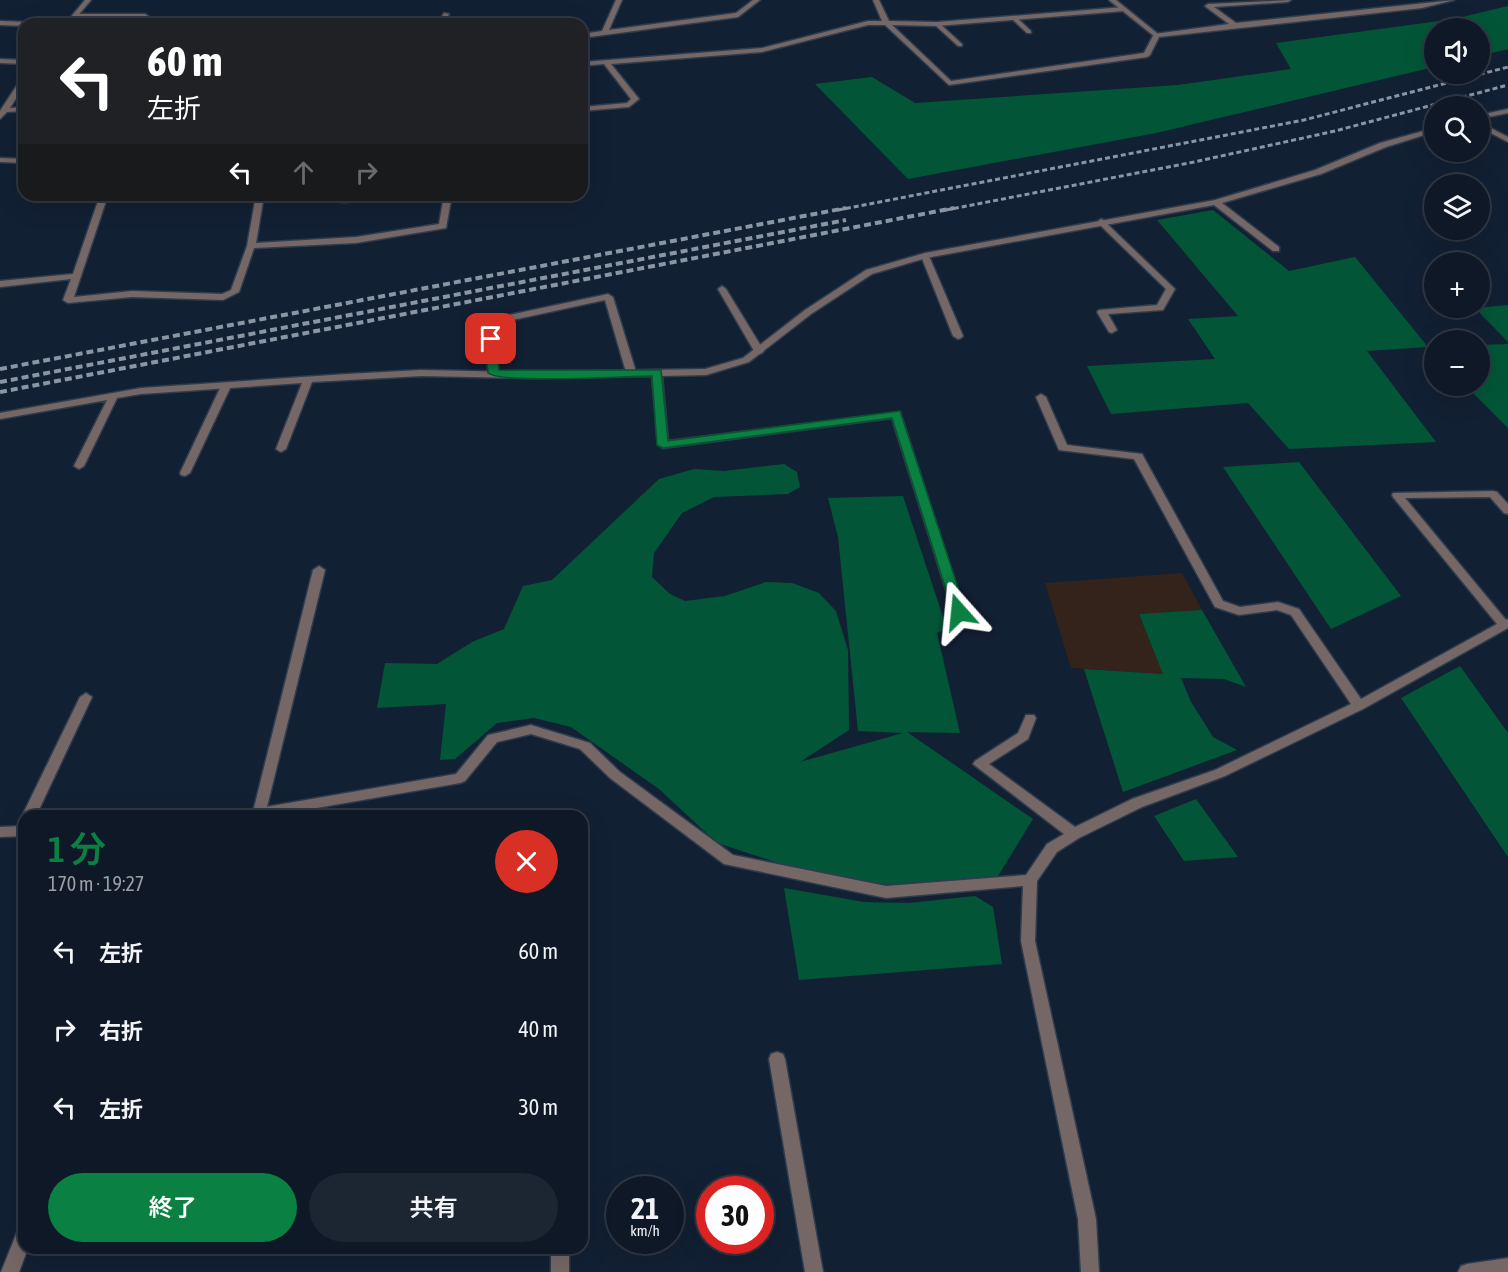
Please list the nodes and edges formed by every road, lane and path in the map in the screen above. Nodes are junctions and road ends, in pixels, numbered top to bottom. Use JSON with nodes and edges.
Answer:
{"nodes":[{"id":1,"x":88,"y":0,"type":"edge"},
{"id":2,"x":619,"y":0,"type":"edge"},
{"id":3,"x":758,"y":0,"type":"edge"},
{"id":4,"x":876,"y":0,"type":"edge"},
{"id":5,"x":1112,"y":0,"type":"edge"},
{"id":6,"x":1288,"y":0,"type":"edge"},
{"id":7,"x":1410,"y":0,"type":"edge"},
{"id":8,"x":1451,"y":0,"type":"edge"},
{"id":9,"x":1252,"y":1,"type":"edge"},
{"id":10,"x":1422,"y":6,"type":"junction"},
{"id":11,"x":1124,"y":9,"type":"junction"},
{"id":12,"x":446,"y":14,"type":"dead end"},
{"id":13,"x":76,"y":15,"type":"junction"},
{"id":14,"x":145,"y":16,"type":"dead end"},
{"id":15,"x":73,"y":18,"type":"edge"},
{"id":16,"x":444,"y":18,"type":"edge"},
{"id":17,"x":1014,"y":18,"type":"junction"},
{"id":18,"x":0,"y":23,"type":"edge"},
{"id":19,"x":886,"y":23,"type":"junction"},
{"id":20,"x":18,"y":24,"type":"edge"},
{"id":21,"x":937,"y":24,"type":"junction"},
{"id":22,"x":1235,"y":25,"type":"junction"},
{"id":23,"x":1029,"y":32,"type":"dead end"},
{"id":24,"x":606,"y":33,"type":"junction"},
{"id":25,"x":588,"y":35,"type":"edge"},
{"id":26,"x":1156,"y":35,"type":"junction"},
{"id":27,"x":960,"y":45,"type":"dead end"},
{"id":28,"x":0,"y":61,"type":"edge"},
{"id":29,"x":18,"y":62,"type":"edge"},
{"id":30,"x":606,"y":62,"type":"junction"},
{"id":31,"x":588,"y":64,"type":"edge"},
{"id":32,"x":18,"y":90,"type":"edge"},
{"id":33,"x":0,"y":99,"type":"edge"},
{"id":34,"x":12,"y":100,"type":"junction"},
{"id":35,"x":588,"y":108,"type":"edge"},
{"id":36,"x":18,"y":110,"type":"edge"},
{"id":37,"x":1508,"y":111,"type":"edge"},
{"id":38,"x":2,"y":113,"type":"edge"},
{"id":39,"x":1490,"y":115,"type":"edge"},
{"id":40,"x":1490,"y":130,"type":"edge"},
{"id":41,"x":1424,"y":133,"type":"edge"},
{"id":42,"x":1508,"y":140,"type":"edge"},
{"id":43,"x":0,"y":160,"type":"edge"},
{"id":44,"x":18,"y":161,"type":"edge"},
{"id":45,"x":102,"y":201,"type":"dead end"},
{"id":46,"x":259,"y":201,"type":"edge"},
{"id":47,"x":447,"y":201,"type":"edge"},
{"id":48,"x":1216,"y":202,"type":"junction"},
{"id":49,"x":1102,"y":222,"type":"junction"},
{"id":50,"x":251,"y":246,"type":"junction"},
{"id":51,"x":1276,"y":249,"type":"dead end"},
{"id":52,"x":925,"y":256,"type":"junction"},
{"id":53,"x":75,"y":276,"type":"junction"},
{"id":54,"x":0,"y":284,"type":"edge"},
{"id":55,"x":722,"y":290,"type":"dead end"},
{"id":56,"x":1112,"y":330,"type":"dead end"},
{"id":57,"x":958,"y":336,"type":"dead end"},
{"id":58,"x":759,"y":351,"type":"junction"},
{"id":59,"x":631,"y":372,"type":"junction"},
{"id":60,"x":657,"y":372,"type":"junction"},
{"id":61,"x":493,"y":373,"type":"junction"},
{"id":62,"x":308,"y":380,"type":"junction"},
{"id":63,"x":226,"y":386,"type":"junction"},
{"id":64,"x":114,"y":395,"type":"junction"},
{"id":65,"x":1041,"y":398,"type":"dead end"},
{"id":66,"x":0,"y":417,"type":"edge"},
{"id":67,"x":281,"y":449,"type":"dead end"},
{"id":68,"x":79,"y":466,"type":"dead end"},
{"id":69,"x":185,"y":473,"type":"dead end"},
{"id":70,"x":1508,"y":511,"type":"edge"},
{"id":71,"x":319,"y":570,"type":"dead end"},
{"id":72,"x":959,"y":612,"type":"dead end"},
{"id":73,"x":1506,"y":624,"type":"edge"},
{"id":74,"x":86,"y":697,"type":"dead end"},
{"id":75,"x":1359,"y":706,"type":"junction"},
{"id":76,"x":1030,"y":718,"type":"dead end"},
{"id":77,"x":32,"y":810,"type":"edge"},
{"id":78,"x":259,"y":810,"type":"edge"},
{"id":79,"x":285,"y":810,"type":"edge"},
{"id":80,"x":18,"y":830,"type":"edge"},
{"id":81,"x":0,"y":832,"type":"edge"},
{"id":82,"x":1074,"y":834,"type":"junction"},
{"id":83,"x":1030,"y":880,"type":"junction"},
{"id":84,"x":777,"y":1059,"type":"dead end"},
{"id":85,"x":18,"y":1251,"type":"edge"},
{"id":86,"x":560,"y":1254,"type":"edge"},
{"id":87,"x":1508,"y":1266,"type":"edge"},
{"id":88,"x":10,"y":1272,"type":"edge"},
{"id":89,"x":560,"y":1272,"type":"edge"},
{"id":90,"x":814,"y":1272,"type":"edge"},
{"id":91,"x":1090,"y":1272,"type":"edge"},
{"id":92,"x":1467,"y":1272,"type":"edge"}],
"edges":[{"from":1,"to":13,"type":"street"},
{"from":2,"to":24,"type":"street"},
{"from":3,"to":24,"type":"street"},
{"from":4,"to":19,"type":"street"},
{"from":5,"to":11,"type":"street"},
{"from":6,"to":9,"type":"street"},
{"from":7,"to":10,"type":"street"},
{"from":8,"to":10,"type":"street"},
{"from":9,"to":22,"type":"street"},
{"from":10,"to":22,"type":"street"},
{"from":11,"to":17,"type":"street"},
{"from":11,"to":26,"type":"street"},
{"from":12,"to":16,"type":"street"},
{"from":13,"to":14,"type":"street"},
{"from":13,"to":15,"type":"street"},
{"from":17,"to":21,"type":"street"},
{"from":17,"to":23,"type":"street"},
{"from":18,"to":20,"type":"street"},
{"from":19,"to":21,"type":"street"},
{"from":19,"to":26,"type":"street"},
{"from":19,"to":30,"type":"street"},
{"from":21,"to":27,"type":"street"},
{"from":22,"to":26,"type":"street"},
{"from":24,"to":25,"type":"street"},
{"from":28,"to":29,"type":"street"},
{"from":30,"to":31,"type":"street"},
{"from":30,"to":35,"type":"street"},
{"from":32,"to":34,"type":"street"},
{"from":33,"to":34,"type":"street"},
{"from":34,"to":38,"type":"street"},
{"from":36,"to":38,"type":"street"},
{"from":37,"to":39,"type":"street"},
{"from":40,"to":42,"type":"street"},
{"from":41,"to":48,"type":"street"},
{"from":43,"to":44,"type":"street"},
{"from":45,"to":53,"type":"street"},
{"from":46,"to":50,"type":"street"},
{"from":47,"to":50,"type":"street"},
{"from":48,"to":49,"type":"street"},
{"from":48,"to":51,"type":"street"},
{"from":49,"to":52,"type":"street"},
{"from":49,"to":56,"type":"street"},
{"from":50,"to":53,"type":"street"},
{"from":52,"to":57,"type":"street"},
{"from":52,"to":58,"type":"street"},
{"from":53,"to":54,"type":"street"},
{"from":55,"to":58,"type":"street"},
{"from":58,"to":60,"type":"street"},
{"from":59,"to":60,"type":"street"},
{"from":59,"to":61,"type":"street"},
{"from":59,"to":61,"type":"street"},
{"from":60,"to":72,"type":"street"},
{"from":61,"to":62,"type":"street"},
{"from":62,"to":63,"type":"street"},
{"from":62,"to":67,"type":"street"},
{"from":63,"to":64,"type":"street"},
{"from":63,"to":69,"type":"street"},
{"from":64,"to":66,"type":"street"},
{"from":64,"to":68,"type":"street"},
{"from":65,"to":75,"type":"street"},
{"from":70,"to":73,"type":"street"},
{"from":71,"to":78,"type":"street"},
{"from":73,"to":75,"type":"street"},
{"from":74,"to":77,"type":"street"},
{"from":75,"to":82,"type":"street"},
{"from":76,"to":82,"type":"street"},
{"from":79,"to":83,"type":"street"},
{"from":80,"to":81,"type":"street"},
{"from":82,"to":83,"type":"street"},
{"from":83,"to":91,"type":"street"},
{"from":84,"to":90,"type":"street"},
{"from":85,"to":88,"type":"street"},
{"from":86,"to":89,"type":"street"},
{"from":87,"to":92,"type":"street"}]}
